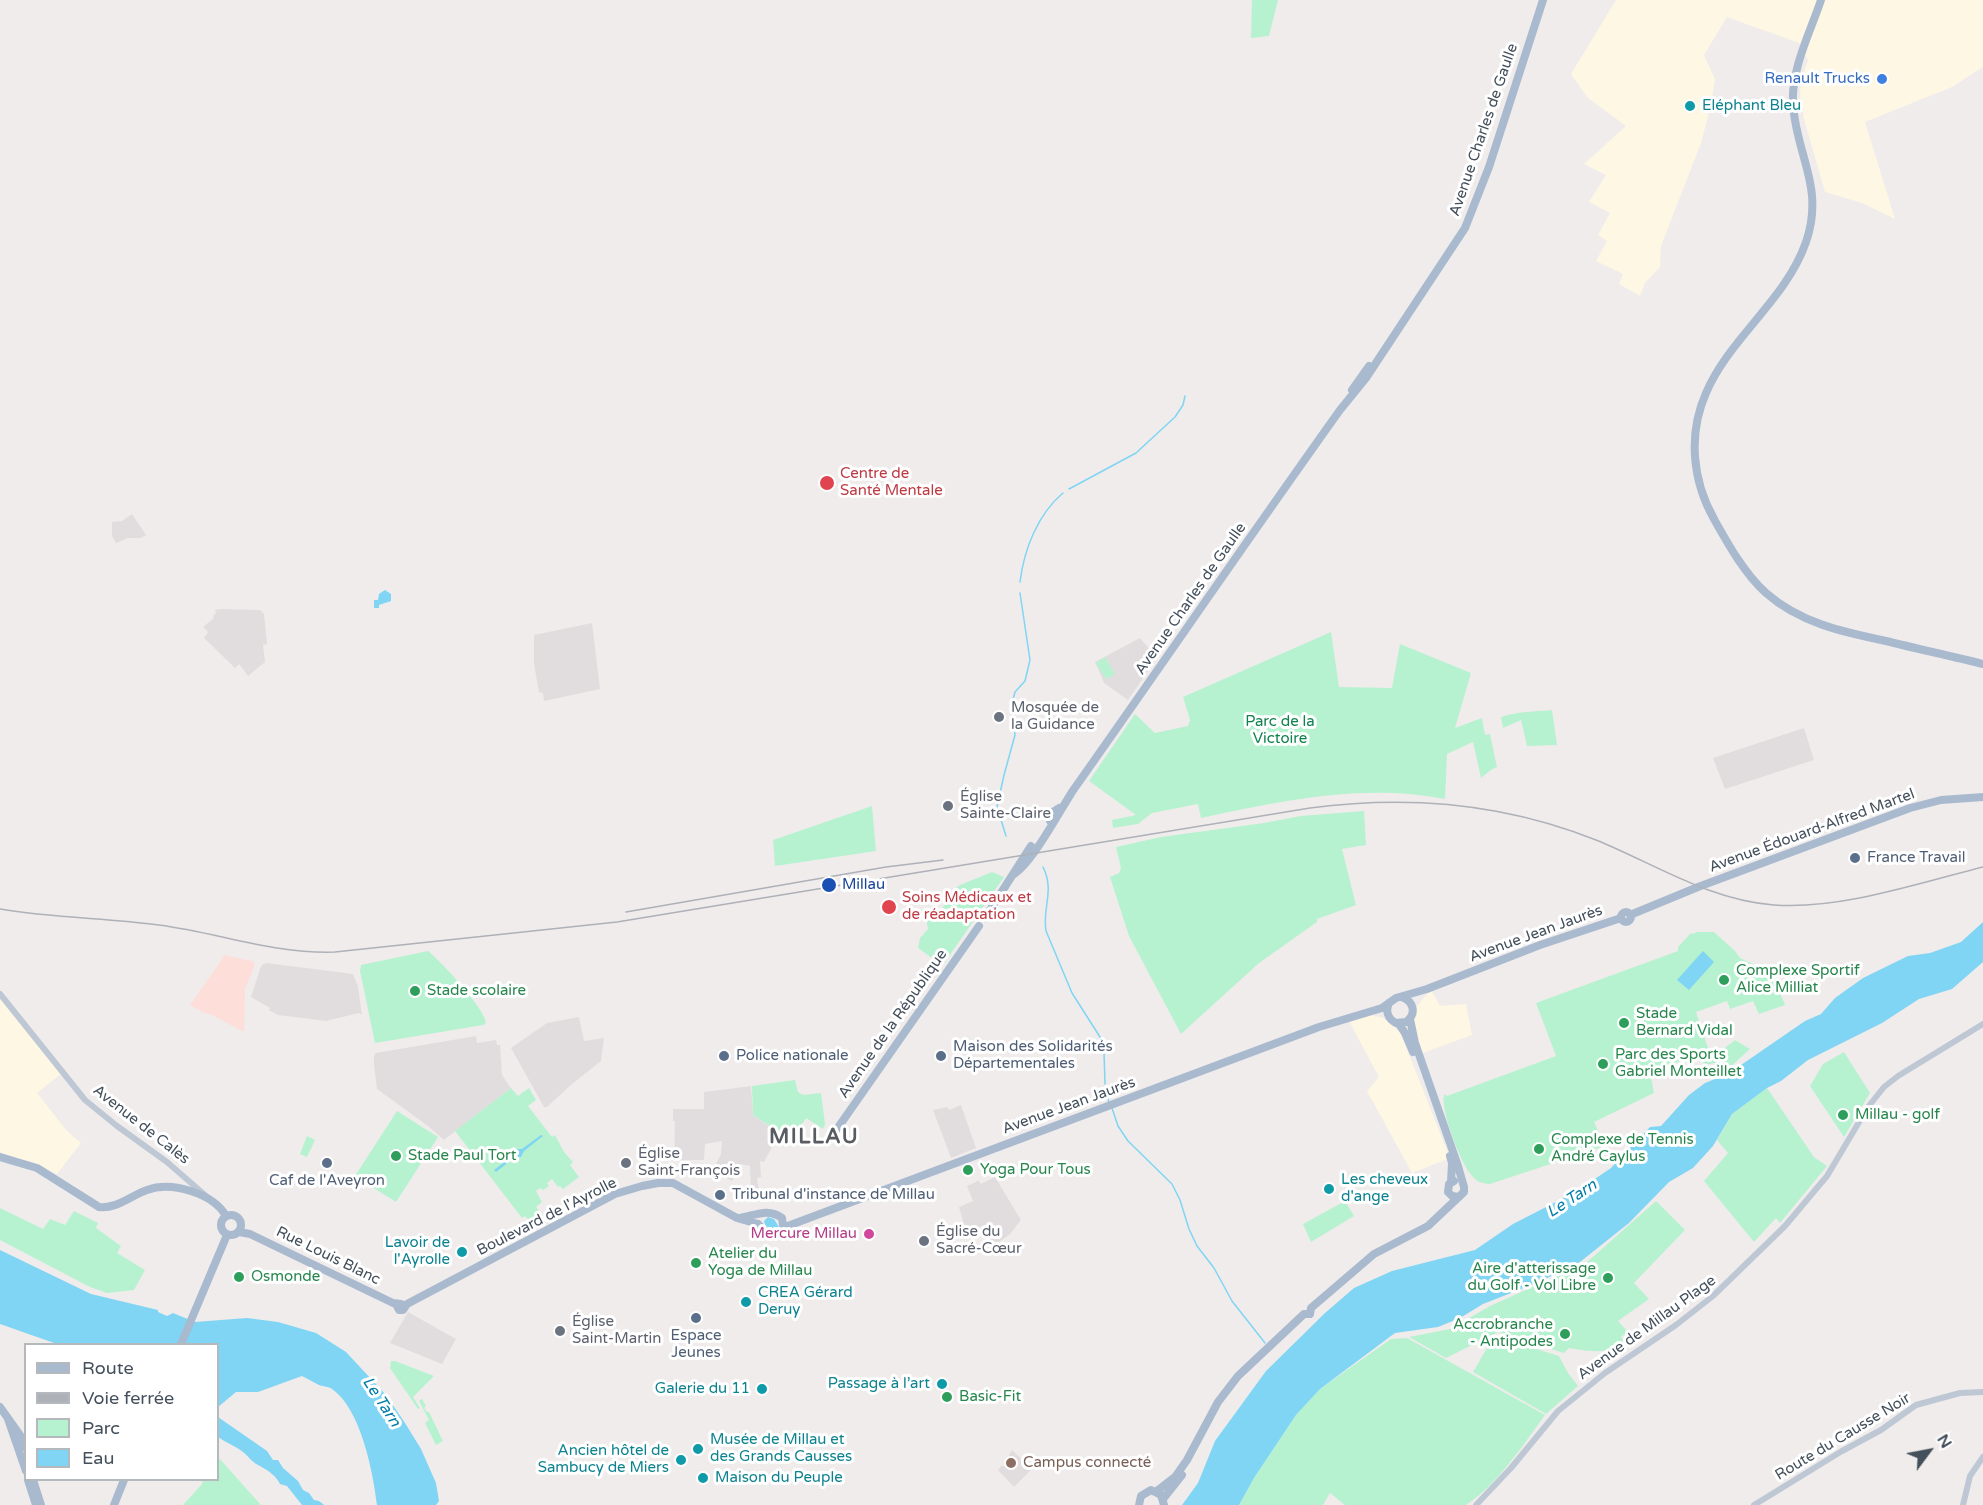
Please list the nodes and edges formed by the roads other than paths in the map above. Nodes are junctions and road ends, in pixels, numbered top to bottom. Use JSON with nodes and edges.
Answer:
{"nodes":[{"id":1,"x":1543,"y":0,"type":"edge"},
{"id":2,"x":1821,"y":0,"type":"edge"},
{"id":3,"x":1983,"y":664,"type":"edge"},
{"id":4,"x":1983,"y":797,"type":"edge"},
{"id":5,"x":1053,"y":818,"type":"junction"},
{"id":6,"x":1014,"y":874,"type":"junction"},
{"id":7,"x":1630,"y":915,"type":"joint"},
{"id":8,"x":1427,"y":989,"type":"junction"},
{"id":9,"x":0,"y":994,"type":"edge"},
{"id":10,"x":1401,"y":998,"type":"junction"},
{"id":11,"x":1390,"y":1002,"type":"junction"},
{"id":12,"x":1413,"y":1008,"type":"junction"},
{"id":13,"x":1363,"y":1013,"type":"junction"},
{"id":14,"x":1388,"y":1016,"type":"junction"},
{"id":15,"x":1410,"y":1019,"type":"junction"},
{"id":16,"x":1399,"y":1024,"type":"junction"},
{"id":17,"x":1983,"y":1024,"type":"edge"},
{"id":18,"x":830,"y":1138,"type":"dead end"},
{"id":19,"x":0,"y":1157,"type":"edge"},
{"id":20,"x":1451,"y":1182,"type":"junction"},
{"id":21,"x":1461,"y":1183,"type":"junction"},
{"id":22,"x":1450,"y":1195,"type":"junction"},
{"id":23,"x":207,"y":1197,"type":"junction"},
{"id":24,"x":1459,"y":1197,"type":"junction"},
{"id":25,"x":1444,"y":1212,"type":"junction"},
{"id":26,"x":761,"y":1213,"type":"junction"},
{"id":27,"x":226,"y":1216,"type":"junction"},
{"id":28,"x":738,"y":1218,"type":"junction"},
{"id":29,"x":758,"y":1224,"type":"junction"},
{"id":30,"x":785,"y":1227,"type":"junction"},
{"id":31,"x":241,"y":1229,"type":"junction"},
{"id":32,"x":227,"y":1234,"type":"junction"},
{"id":33,"x":400,"y":1305,"type":"joint"},
{"id":34,"x":181,"y":1343,"type":"edge"},
{"id":35,"x":1251,"y":1365,"type":"junction"},
{"id":36,"x":1983,"y":1392,"type":"edge"},
{"id":37,"x":0,"y":1407,"type":"edge"},
{"id":38,"x":8,"y":1419,"type":"junction"},
{"id":39,"x":24,"y":1448,"type":"edge"},
{"id":40,"x":1983,"y":1457,"type":"edge"},
{"id":41,"x":24,"y":1465,"type":"edge"},
{"id":42,"x":29,"y":1481,"type":"edge"},
{"id":43,"x":34,"y":1481,"type":"edge"},
{"id":44,"x":123,"y":1481,"type":"edge"},
{"id":45,"x":1157,"y":1491,"type":"junction"},
{"id":46,"x":1163,"y":1502,"type":"edge"},
{"id":47,"x":36,"y":1505,"type":"edge"},
{"id":48,"x":41,"y":1505,"type":"edge"},
{"id":49,"x":114,"y":1505,"type":"edge"},
{"id":50,"x":1139,"y":1505,"type":"edge"},
{"id":51,"x":1476,"y":1505,"type":"edge"},
{"id":52,"x":1754,"y":1505,"type":"edge"},
{"id":53,"x":1963,"y":1505,"type":"edge"}],
"edges":[{"from":1,"to":5,"type":"main road","name":"Avenue Charles de Gaulle"},
{"from":2,"to":3,"type":"main road"},
{"from":4,"to":7,"type":"main road","name":"Avenue Édouard-Alfred Martel"},
{"from":5,"to":6,"type":"main road","name":"Avenue Charles de Gaulle"},
{"from":5,"to":6,"type":"main road"},
{"from":6,"to":18,"type":"main road","name":"Avenue de la République"},
{"from":7,"to":8,"type":"main road","name":"Avenue Jean Jaurès"},
{"from":8,"to":10,"type":"main road","name":"Avenue Jean Jaurès"},
{"from":8,"to":12,"type":"main road"},
{"from":9,"to":23,"type":"street","name":"Avenue de Calès"},
{"from":10,"to":11,"type":"main road"},
{"from":10,"to":12,"type":"main road"},
{"from":11,"to":13,"type":"main road","name":"Avenue Jean Jaurès"},
{"from":11,"to":14,"type":"main road"},
{"from":12,"to":15,"type":"main road"},
{"from":13,"to":14,"type":"main road","name":"Avenue Jean Jaurès"},
{"from":13,"to":30,"type":"main road","name":"Avenue Jean Jaurès"},
{"from":14,"to":16,"type":"main road"},
{"from":15,"to":16,"type":"main road"},
{"from":15,"to":21,"type":"main road"},
{"from":16,"to":20,"type":"main road"},
{"from":17,"to":51,"type":"street","name":"Avenue de Millau Plage"},
{"from":19,"to":23,"type":"main road"},
{"from":20,"to":21,"type":"main road"},
{"from":20,"to":22,"type":"main road"},
{"from":21,"to":24,"type":"main road"},
{"from":22,"to":24,"type":"main road"},
{"from":22,"to":25,"type":"main road"},
{"from":23,"to":27,"type":"main road","name":"Avenue de Calès"},
{"from":24,"to":25,"type":"main road"},
{"from":25,"to":35,"type":"main road"},
{"from":26,"to":28,"type":"main road"},
{"from":26,"to":29,"type":"main road"},
{"from":26,"to":30,"type":"main road"},
{"from":27,"to":31,"type":"main road"},
{"from":27,"to":32,"type":"main road"},
{"from":28,"to":29,"type":"main road","name":"Boulevard de l'Ayrolle"},
{"from":28,"to":33,"type":"main road","name":"Boulevard de l'Ayrolle"},
{"from":29,"to":30,"type":"main road"},
{"from":31,"to":32,"type":"main road"},
{"from":31,"to":33,"type":"main road","name":"Rue Louis Blanc"},
{"from":32,"to":34,"type":"main road"},
{"from":35,"to":45,"type":"main road"},
{"from":35,"to":46,"type":"main road"},
{"from":36,"to":52,"type":"street","name":"Route du Causse Noir"},
{"from":37,"to":38,"type":"main road"},
{"from":38,"to":39,"type":"main road"},
{"from":38,"to":41,"type":"main road"},
{"from":40,"to":53,"type":"street"},
{"from":42,"to":47,"type":"main road"},
{"from":43,"to":48,"type":"main road"},
{"from":44,"to":49,"type":"main road"},
{"from":45,"to":46,"type":"main road"},
{"from":45,"to":50,"type":"main road"}]}
